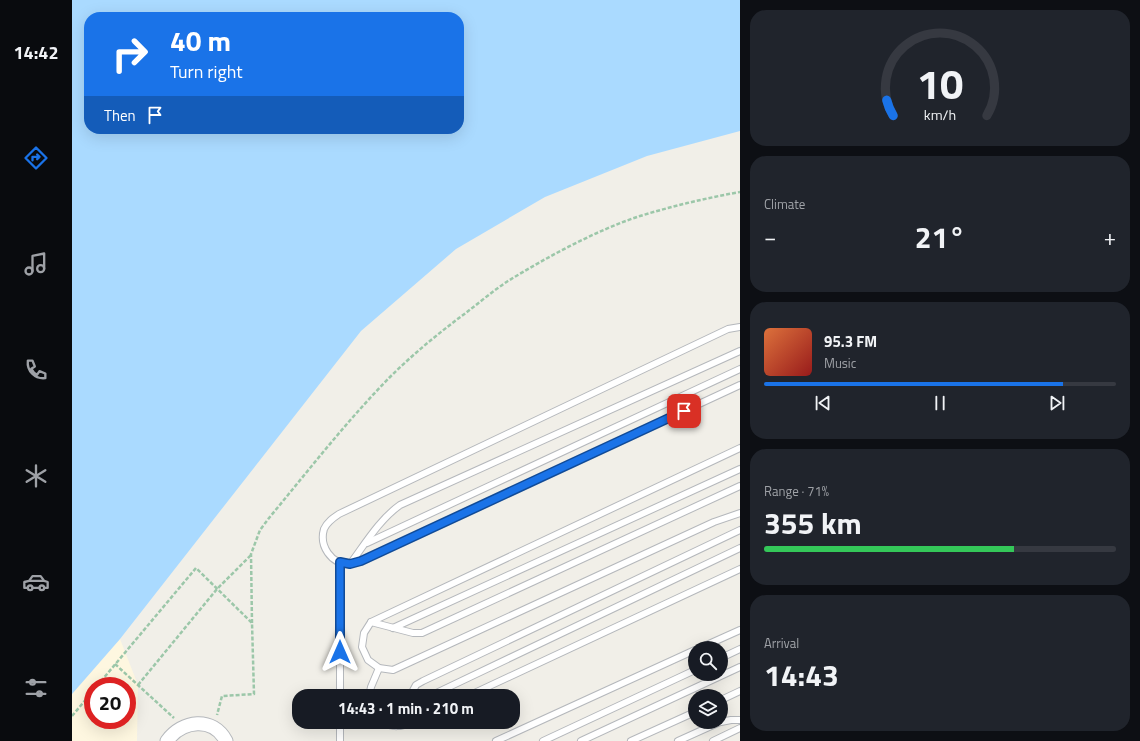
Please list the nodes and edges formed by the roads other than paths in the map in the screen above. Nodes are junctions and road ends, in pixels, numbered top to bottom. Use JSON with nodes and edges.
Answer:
{"nodes":[{"id":1,"x":740,"y":327,"type":"edge"},
{"id":2,"x":740,"y":351,"type":"edge"},
{"id":3,"x":740,"y":369,"type":"edge"},
{"id":4,"x":740,"y":385,"type":"edge"},
{"id":5,"x":740,"y":448,"type":"edge"},
{"id":6,"x":740,"y":470,"type":"edge"},
{"id":7,"x":740,"y":486,"type":"edge"},
{"id":8,"x":740,"y":513,"type":"edge"},
{"id":9,"x":740,"y":530,"type":"edge"},
{"id":10,"x":365,"y":544,"type":"junction"},
{"id":11,"x":740,"y":548,"type":"edge"},
{"id":12,"x":340,"y":562,"type":"junction"},
{"id":13,"x":350,"y":564,"type":"junction"},
{"id":14,"x":740,"y":568,"type":"edge"},
{"id":15,"x":371,"y":622,"type":"junction"},
{"id":16,"x":393,"y":628,"type":"junction"},
{"id":17,"x":740,"y":630,"type":"edge"},
{"id":18,"x":716,"y":641,"type":"edge"},
{"id":19,"x":740,"y":649,"type":"edge"},
{"id":20,"x":688,"y":653,"type":"edge"},
{"id":21,"x":728,"y":655,"type":"edge"},
{"id":22,"x":740,"y":666,"type":"edge"},
{"id":23,"x":380,"y":668,"type":"junction"},
{"id":24,"x":688,"y":673,"type":"edge"},
{"id":25,"x":340,"y":689,"type":"edge"},
{"id":26,"x":371,"y":689,"type":"edge"},
{"id":27,"x":414,"y":689,"type":"edge"},
{"id":28,"x":445,"y":689,"type":"edge"},
{"id":29,"x":483,"y":689,"type":"edge"},
{"id":30,"x":740,"y":691,"type":"edge"},
{"id":31,"x":728,"y":697,"type":"edge"},
{"id":32,"x":688,"y":715,"type":"edge"},
{"id":33,"x":740,"y":720,"type":"edge"},
{"id":34,"x":728,"y":721,"type":"edge"},
{"id":35,"x":740,"y":728,"type":"edge"},
{"id":36,"x":340,"y":729,"type":"edge"},
{"id":37,"x":705,"y":729,"type":"edge"},
{"id":38,"x":167,"y":741,"type":"edge"},
{"id":39,"x":226,"y":741,"type":"edge"},
{"id":40,"x":340,"y":741,"type":"edge"},
{"id":41,"x":496,"y":741,"type":"edge"},
{"id":42,"x":543,"y":741,"type":"edge"},
{"id":43,"x":581,"y":741,"type":"edge"},
{"id":44,"x":631,"y":741,"type":"edge"},
{"id":45,"x":678,"y":741,"type":"edge"},
{"id":46,"x":713,"y":741,"type":"edge"}],
"edges":[{"from":1,"to":12,"type":"lane"},
{"from":2,"to":10,"type":"lane"},
{"from":3,"to":10,"type":"lane"},
{"from":4,"to":13,"type":"lane"},
{"from":5,"to":15,"type":"lane"},
{"from":6,"to":16,"type":"lane"},
{"from":7,"to":16,"type":"lane"},
{"from":8,"to":23,"type":"lane"},
{"from":9,"to":27,"type":"lane"},
{"from":10,"to":13,"type":"lane"},
{"from":11,"to":28,"type":"lane"},
{"from":12,"to":13,"type":"lane"},
{"from":12,"to":25,"type":"lane"},
{"from":14,"to":29,"type":"lane"},
{"from":15,"to":16,"type":"lane"},
{"from":15,"to":23,"type":"lane"},
{"from":17,"to":18,"type":"lane"},
{"from":19,"to":21,"type":"lane"},
{"from":20,"to":41,"type":"lane"},
{"from":22,"to":43,"type":"lane"},
{"from":23,"to":26,"type":"lane"},
{"from":24,"to":42,"type":"lane"},
{"from":30,"to":31,"type":"lane"},
{"from":32,"to":44,"type":"lane"},
{"from":33,"to":34,"type":"lane"},
{"from":35,"to":46,"type":"lane"},
{"from":36,"to":40,"type":"lane"},
{"from":37,"to":45,"type":"lane"},
{"from":38,"to":39,"type":"street"}]}
